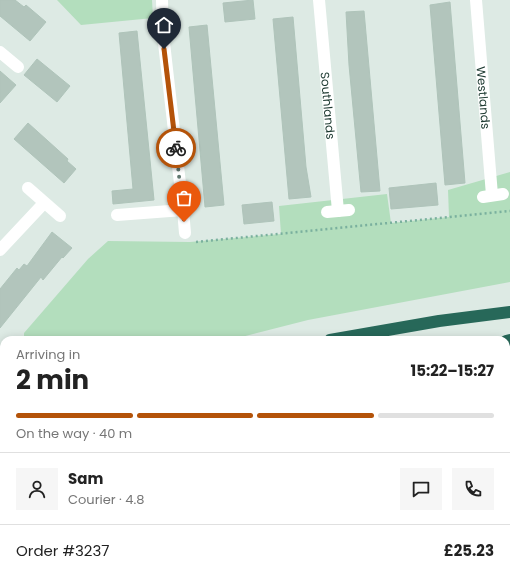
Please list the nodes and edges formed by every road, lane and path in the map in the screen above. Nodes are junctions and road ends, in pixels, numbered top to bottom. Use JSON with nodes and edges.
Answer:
{"nodes":[{"id":1,"x":162,"y":0,"type":"edge"},
{"id":2,"x":319,"y":0,"type":"edge"},
{"id":3,"x":476,"y":0,"type":"edge"},
{"id":4,"x":0,"y":52,"type":"edge"},
{"id":5,"x":18,"y":67,"type":"dead end"},
{"id":6,"x":28,"y":188,"type":"dead end"},
{"id":7,"x":493,"y":195,"type":"dead end"},
{"id":8,"x":44,"y":202,"type":"junction"},
{"id":9,"x":183,"y":210,"type":"junction"},
{"id":10,"x":338,"y":211,"type":"dead end"},
{"id":11,"x":510,"y":211,"type":"edge"},
{"id":12,"x":117,"y":215,"type":"dead end"},
{"id":13,"x":60,"y":216,"type":"dead end"},
{"id":14,"x":185,"y":234,"type":"joint"},
{"id":15,"x":0,"y":250,"type":"edge"},
{"id":16,"x":510,"y":312,"type":"edge"},
{"id":17,"x":353,"y":336,"type":"edge"}],
"edges":[{"from":1,"to":9,"type":"street"},
{"from":2,"to":10,"type":"street","name":"Southlands"},
{"from":3,"to":7,"type":"street","name":"Westlands"},
{"from":4,"to":5,"type":"street"},
{"from":6,"to":8,"type":"street"},
{"from":8,"to":13,"type":"street"},
{"from":8,"to":15,"type":"street"},
{"from":9,"to":12,"type":"street"},
{"from":9,"to":14,"type":"street"},
{"from":11,"to":14,"type":"path"},
{"from":16,"to":17,"type":"highway"}]}
